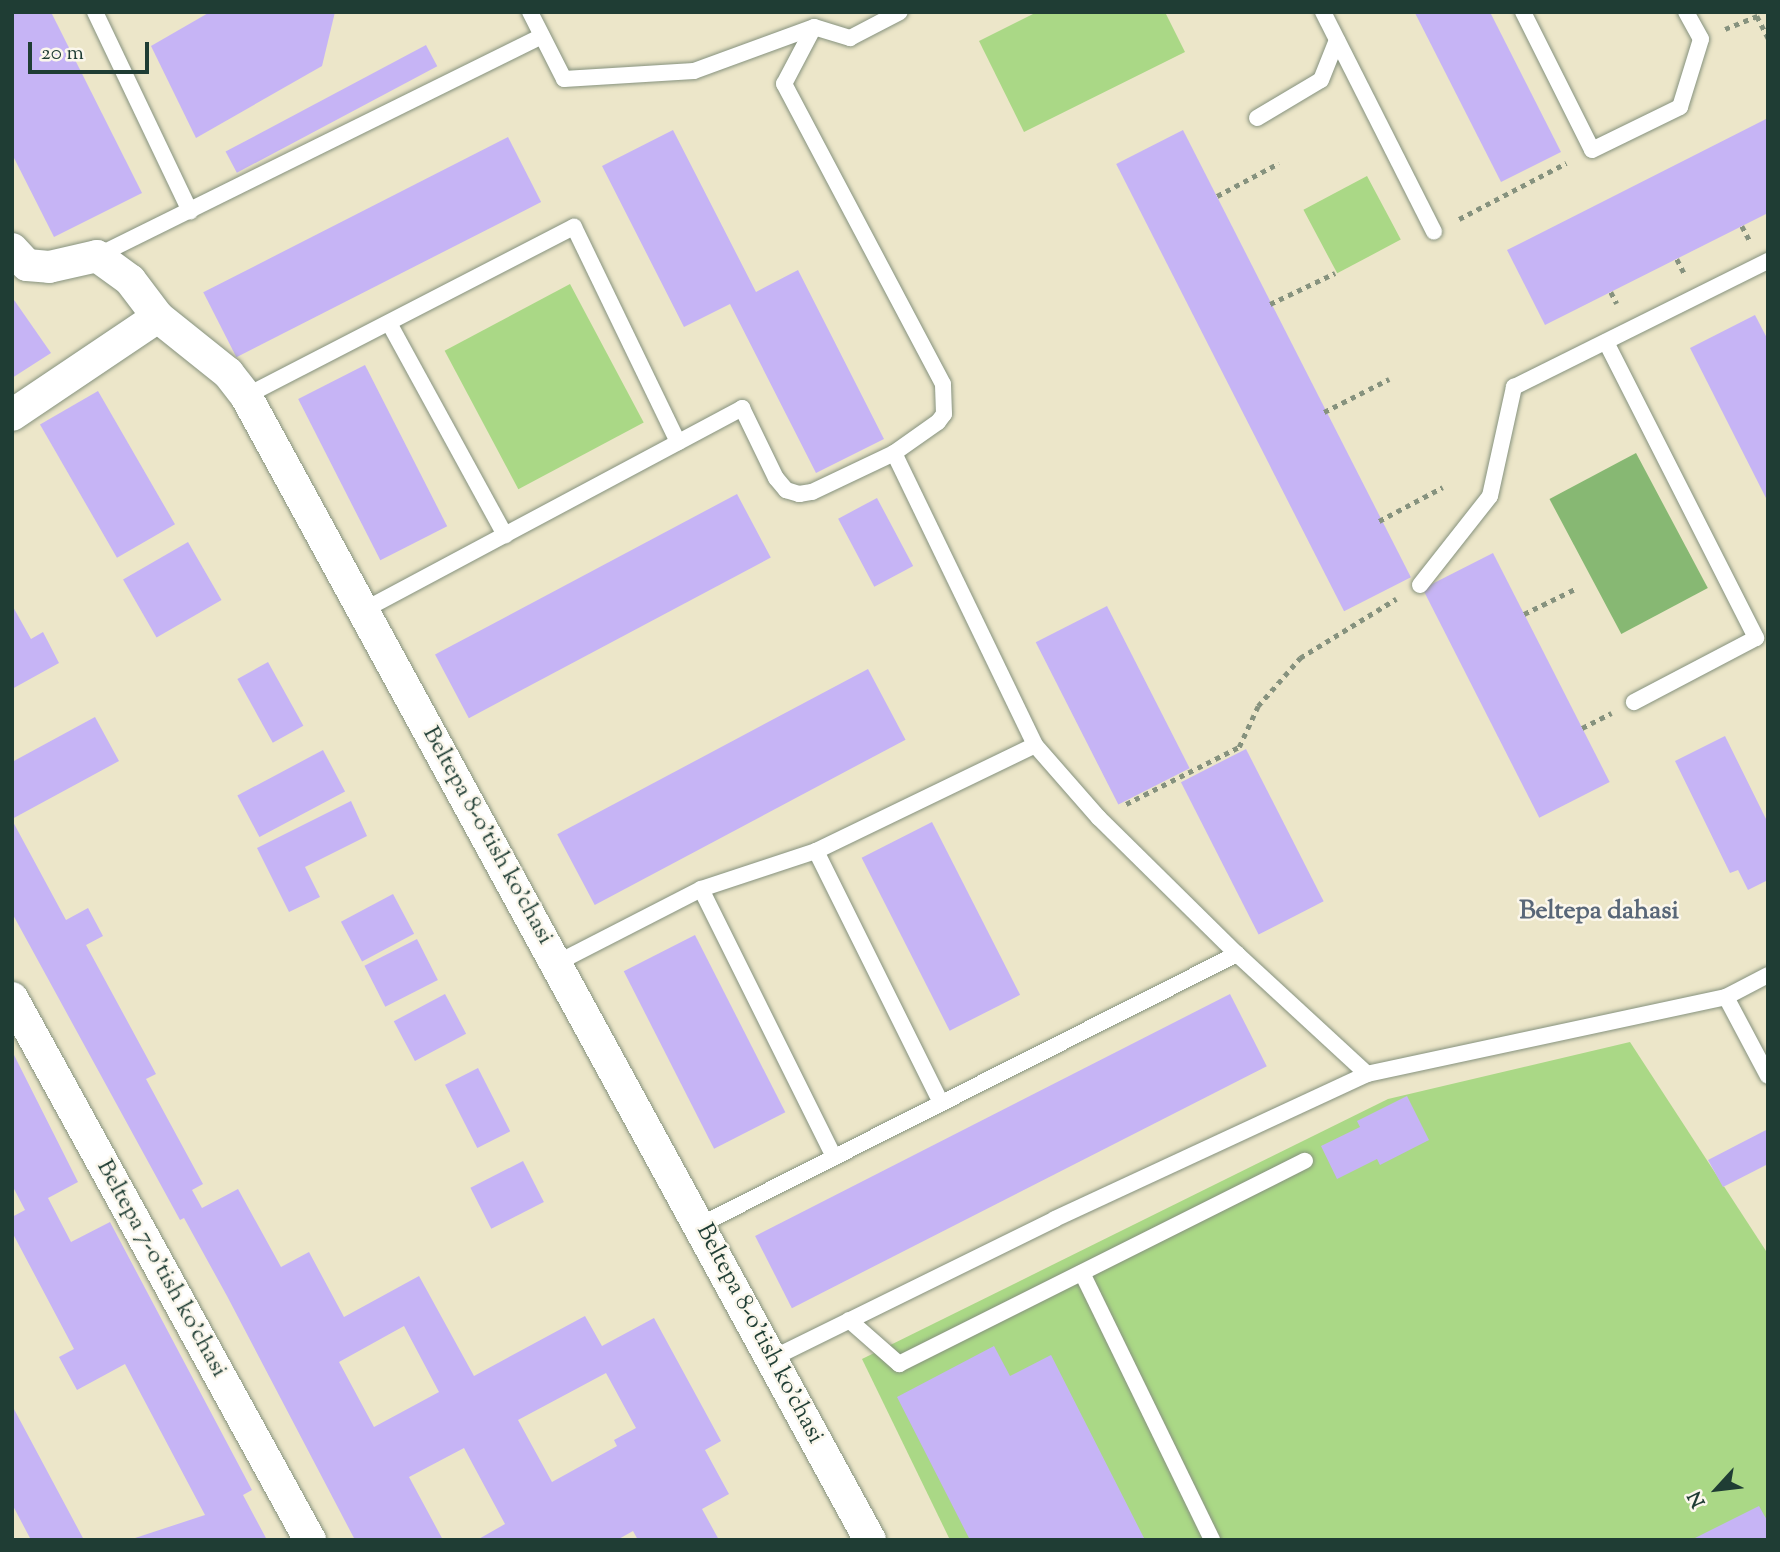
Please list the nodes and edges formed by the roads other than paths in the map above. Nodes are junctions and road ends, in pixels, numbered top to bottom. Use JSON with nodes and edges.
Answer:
{"nodes":[{"id":1,"x":95,"y":12,"type":"edge"},
{"id":2,"x":530,"y":12,"type":"edge"},
{"id":3,"x":900,"y":12,"type":"edge"},
{"id":4,"x":1523,"y":12,"type":"edge"},
{"id":5,"x":1686,"y":12,"type":"edge"},
{"id":6,"x":1328,"y":14,"type":"edge"},
{"id":7,"x":810,"y":20,"type":"edge"},
{"id":8,"x":542,"y":36,"type":"junction"},
{"id":9,"x":1337,"y":40,"type":"junction"},
{"id":10,"x":1257,"y":118,"type":"dead end"},
{"id":11,"x":190,"y":211,"type":"junction"},
{"id":12,"x":1434,"y":232,"type":"road end"},
{"id":13,"x":12,"y":249,"type":"edge"},
{"id":14,"x":97,"y":256,"type":"junction"},
{"id":15,"x":1768,"y":261,"type":"edge"},
{"id":16,"x":158,"y":317,"type":"junction"},
{"id":17,"x":389,"y":323,"type":"junction"},
{"id":18,"x":1606,"y":342,"type":"junction"},
{"id":19,"x":246,"y":396,"type":"junction"},
{"id":20,"x":12,"y":415,"type":"edge"},
{"id":21,"x":678,"y":442,"type":"junction"},
{"id":22,"x":894,"y":453,"type":"junction"},
{"id":23,"x":505,"y":535,"type":"junction"},
{"id":24,"x":1420,"y":584,"type":"road end"},
{"id":25,"x":364,"y":610,"type":"junction"},
{"id":26,"x":1634,"y":702,"type":"dead end"},
{"id":27,"x":1035,"y":745,"type":"junction"},
{"id":28,"x":816,"y":851,"type":"junction"},
{"id":29,"x":701,"y":889,"type":"junction"},
{"id":30,"x":1237,"y":954,"type":"junction"},
{"id":31,"x":557,"y":963,"type":"junction"},
{"id":32,"x":1768,"y":975,"type":"edge"},
{"id":33,"x":1726,"y":996,"type":"junction"},
{"id":34,"x":12,"y":998,"type":"edge"},
{"id":35,"x":1367,"y":1074,"type":"junction"},
{"id":36,"x":1768,"y":1076,"type":"edge"},
{"id":37,"x":941,"y":1103,"type":"junction"},
{"id":38,"x":834,"y":1157,"type":"junction"},
{"id":39,"x":1305,"y":1161,"type":"dead end"},
{"id":40,"x":700,"y":1225,"type":"junction"},
{"id":41,"x":1082,"y":1273,"type":"junction"},
{"id":42,"x":849,"y":1320,"type":"junction"},
{"id":43,"x":773,"y":1358,"type":"junction"},
{"id":44,"x":310,"y":1540,"type":"edge"},
{"id":45,"x":870,"y":1540,"type":"edge"},
{"id":46,"x":1213,"y":1540,"type":"edge"}],
"edges":[{"from":1,"to":11,"type":"lane"},
{"from":2,"to":8,"type":"lane"},
{"from":3,"to":7,"type":"lane"},
{"from":4,"to":5,"type":"lane"},
{"from":6,"to":9,"type":"lane"},
{"from":7,"to":8,"type":"lane"},
{"from":7,"to":22,"type":"lane"},
{"from":8,"to":11,"type":"lane"},
{"from":9,"to":10,"type":"lane"},
{"from":9,"to":12,"type":"lane"},
{"from":11,"to":14,"type":"lane"},
{"from":13,"to":14,"type":"street"},
{"from":14,"to":16,"type":"street","name":"Beltepa 8-o'tish ko'chasi"},
{"from":15,"to":18,"type":"lane"},
{"from":16,"to":19,"type":"street","name":"Beltepa 8-o'tish ko'chasi"},
{"from":16,"to":20,"type":"street"},
{"from":17,"to":19,"type":"lane"},
{"from":17,"to":21,"type":"lane"},
{"from":17,"to":23,"type":"lane"},
{"from":18,"to":24,"type":"lane"},
{"from":18,"to":26,"type":"lane"},
{"from":19,"to":25,"type":"street","name":"Beltepa 8-o'tish ko'chasi"},
{"from":21,"to":22,"type":"lane"},
{"from":21,"to":23,"type":"lane"},
{"from":22,"to":27,"type":"lane"},
{"from":23,"to":25,"type":"lane"},
{"from":25,"to":31,"type":"street","name":"Beltepa 8-o'tish ko'chasi"},
{"from":27,"to":28,"type":"lane"},
{"from":27,"to":30,"type":"lane"},
{"from":28,"to":29,"type":"lane"},
{"from":28,"to":37,"type":"lane"},
{"from":29,"to":31,"type":"lane"},
{"from":29,"to":38,"type":"lane"},
{"from":30,"to":35,"type":"lane"},
{"from":30,"to":37,"type":"lane"},
{"from":31,"to":40,"type":"street","name":"Beltepa 8-o'tish ko'chasi"},
{"from":32,"to":33,"type":"lane"},
{"from":33,"to":35,"type":"lane"},
{"from":33,"to":36,"type":"lane"},
{"from":34,"to":44,"type":"street","name":"Beltepa 7-o'tish ko'chasi"},
{"from":35,"to":42,"type":"lane"},
{"from":37,"to":38,"type":"lane"},
{"from":38,"to":40,"type":"lane"},
{"from":39,"to":41,"type":"lane"},
{"from":40,"to":43,"type":"street","name":"Beltepa 8-o'tish ko'chasi"},
{"from":41,"to":42,"type":"lane"},
{"from":41,"to":46,"type":"lane"},
{"from":42,"to":43,"type":"lane"},
{"from":43,"to":45,"type":"street","name":"Beltepa 8-o'tish ko'chasi"}]}
